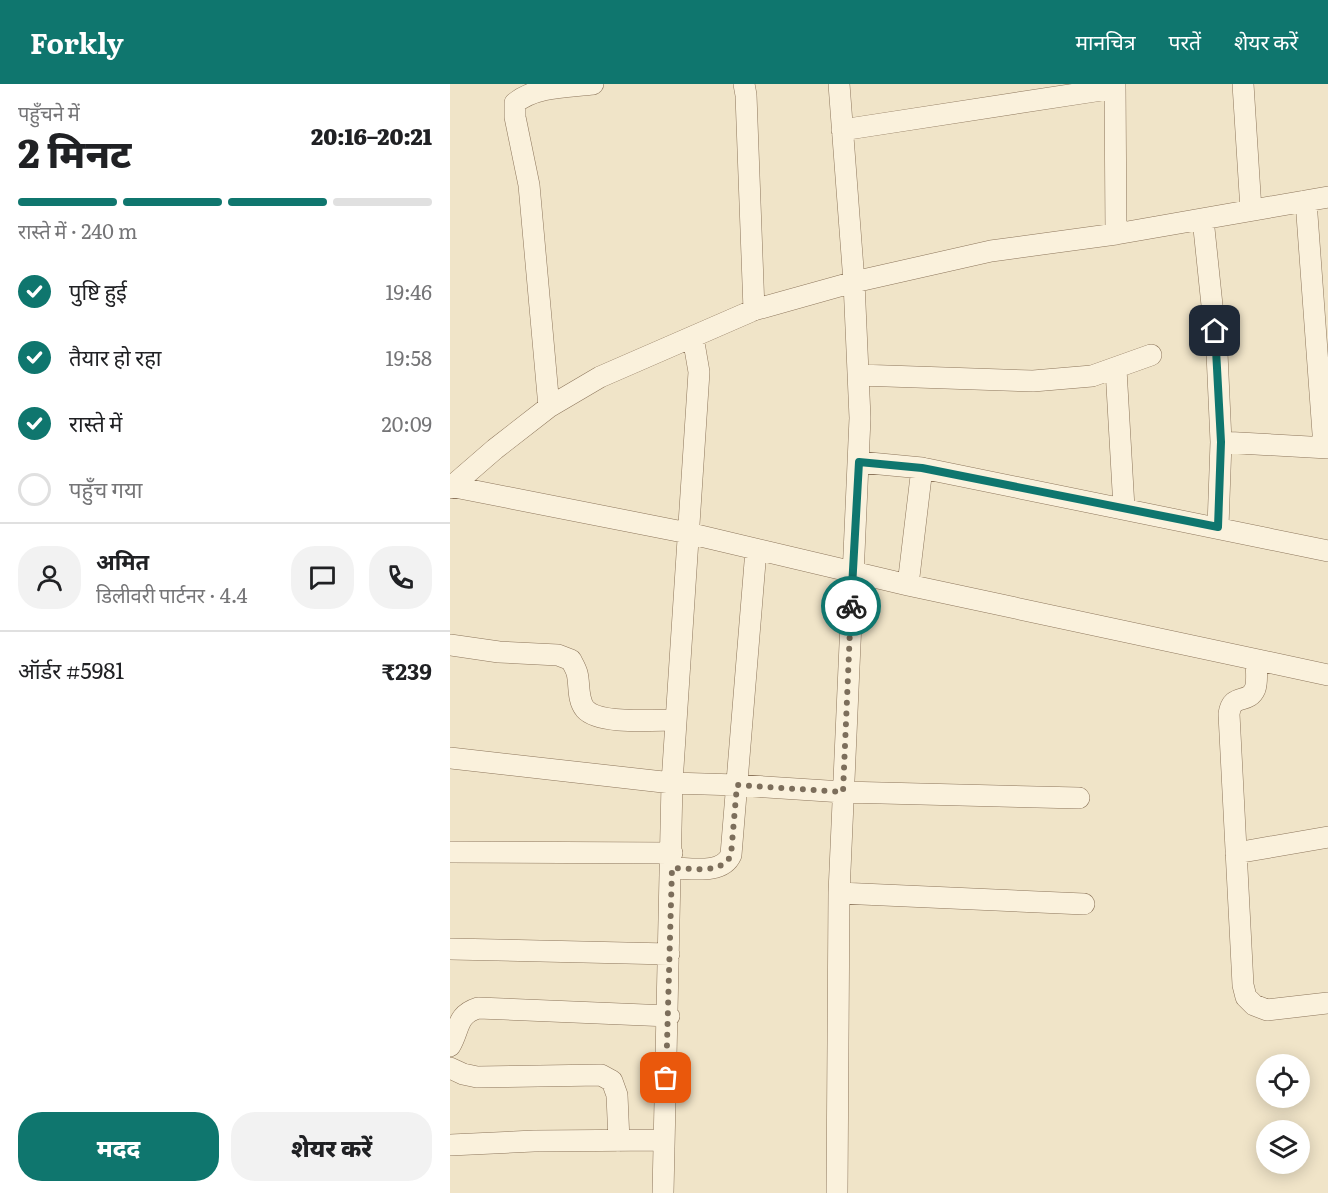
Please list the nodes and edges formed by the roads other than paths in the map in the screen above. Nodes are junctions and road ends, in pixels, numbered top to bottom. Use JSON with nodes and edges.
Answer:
{"nodes":[{"id":1,"x":593,"y":84,"type":"edge"},
{"id":2,"x":744,"y":84,"type":"edge"},
{"id":3,"x":839,"y":84,"type":"edge"},
{"id":4,"x":1243,"y":84,"type":"edge"},
{"id":5,"x":1115,"y":86,"type":"edge"},
{"id":6,"x":842,"y":130,"type":"junction"},
{"id":7,"x":1328,"y":197,"type":"edge"},
{"id":8,"x":1306,"y":201,"type":"junction"},
{"id":9,"x":1251,"y":210,"type":"junction"},
{"id":10,"x":1203,"y":219,"type":"junction"},
{"id":11,"x":1116,"y":234,"type":"junction"},
{"id":12,"x":854,"y":282,"type":"junction"},
{"id":13,"x":754,"y":310,"type":"junction"},
{"id":14,"x":693,"y":337,"type":"junction"},
{"id":15,"x":1151,"y":355,"type":"dead end"},
{"id":16,"x":1116,"y":369,"type":"junction"},
{"id":17,"x":858,"y":375,"type":"junction"},
{"id":18,"x":549,"y":408,"type":"junction"},
{"id":19,"x":1221,"y":442,"type":"junction"},
{"id":20,"x":1326,"y":448,"type":"edge"},
{"id":21,"x":859,"y":462,"type":"junction"},
{"id":22,"x":922,"y":468,"type":"junction"},
{"id":23,"x":451,"y":487,"type":"edge"},
{"id":24,"x":1124,"y":508,"type":"junction"},
{"id":25,"x":1218,"y":527,"type":"junction"},
{"id":26,"x":688,"y":533,"type":"junction"},
{"id":27,"x":756,"y":550,"type":"junction"},
{"id":28,"x":1328,"y":551,"type":"edge"},
{"id":29,"x":852,"y":571,"type":"junction"},
{"id":30,"x":909,"y":585,"type":"junction"},
{"id":31,"x":450,"y":645,"type":"edge"},
{"id":32,"x":1256,"y":660,"type":"junction"},
{"id":33,"x":1328,"y":675,"type":"edge"},
{"id":34,"x":676,"y":720,"type":"junction"},
{"id":35,"x":450,"y":758,"type":"edge"},
{"id":36,"x":672,"y":783,"type":"junction"},
{"id":37,"x":737,"y":785,"type":"junction"},
{"id":38,"x":843,"y":792,"type":"junction"},
{"id":39,"x":1080,"y":798,"type":"dead end"},
{"id":40,"x":1328,"y":837,"type":"edge"},
{"id":41,"x":450,"y":852,"type":"edge"},
{"id":42,"x":1236,"y":853,"type":"junction"},
{"id":43,"x":672,"y":861,"type":"junction"},
{"id":44,"x":839,"y":893,"type":"junction"},
{"id":45,"x":1084,"y":904,"type":"dead end"},
{"id":46,"x":450,"y":949,"type":"edge"},
{"id":47,"x":669,"y":954,"type":"junction"},
{"id":48,"x":1328,"y":1003,"type":"edge"},
{"id":49,"x":669,"y":1016,"type":"junction"},
{"id":50,"x":450,"y":1046,"type":"edge"},
{"id":51,"x":450,"y":1068,"type":"edge"},
{"id":52,"x":663,"y":1140,"type":"junction"},
{"id":53,"x":619,"y":1141,"type":"junction"},
{"id":54,"x":450,"y":1144,"type":"edge"},
{"id":55,"x":663,"y":1193,"type":"edge"},
{"id":56,"x":837,"y":1193,"type":"edge"}],
"edges":[{"from":1,"to":18,"type":"street"},
{"from":2,"to":13,"type":"street"},
{"from":3,"to":6,"type":"street"},
{"from":4,"to":9,"type":"street"},
{"from":5,"to":6,"type":"street"},
{"from":5,"to":11,"type":"street"},
{"from":6,"to":12,"type":"street"},
{"from":7,"to":8,"type":"street"},
{"from":8,"to":9,"type":"street"},
{"from":8,"to":20,"type":"street"},
{"from":9,"to":10,"type":"street"},
{"from":10,"to":11,"type":"street"},
{"from":10,"to":19,"type":"street"},
{"from":11,"to":12,"type":"street"},
{"from":12,"to":13,"type":"street"},
{"from":12,"to":17,"type":"street"},
{"from":13,"to":14,"type":"street"},
{"from":14,"to":18,"type":"street"},
{"from":14,"to":26,"type":"street"},
{"from":15,"to":16,"type":"street"},
{"from":16,"to":17,"type":"street"},
{"from":16,"to":24,"type":"street"},
{"from":17,"to":21,"type":"street"},
{"from":18,"to":23,"type":"street"},
{"from":19,"to":20,"type":"street"},
{"from":19,"to":25,"type":"street"},
{"from":21,"to":22,"type":"street"},
{"from":21,"to":29,"type":"street"},
{"from":22,"to":24,"type":"street"},
{"from":22,"to":30,"type":"street"},
{"from":23,"to":26,"type":"street"},
{"from":24,"to":25,"type":"street"},
{"from":25,"to":28,"type":"street"},
{"from":26,"to":27,"type":"street"},
{"from":26,"to":34,"type":"street"},
{"from":27,"to":29,"type":"street"},
{"from":27,"to":37,"type":"street"},
{"from":29,"to":30,"type":"street"},
{"from":29,"to":38,"type":"street"},
{"from":30,"to":32,"type":"street"},
{"from":31,"to":34,"type":"street"},
{"from":32,"to":33,"type":"street"},
{"from":32,"to":42,"type":"street"},
{"from":34,"to":36,"type":"street"},
{"from":35,"to":36,"type":"street"},
{"from":36,"to":37,"type":"street"},
{"from":36,"to":43,"type":"street"},
{"from":37,"to":38,"type":"street"},
{"from":37,"to":43,"type":"street"},
{"from":38,"to":39,"type":"street"},
{"from":38,"to":44,"type":"street"},
{"from":40,"to":42,"type":"street"},
{"from":41,"to":43,"type":"street"},
{"from":42,"to":48,"type":"street"},
{"from":43,"to":47,"type":"street"},
{"from":44,"to":45,"type":"street"},
{"from":44,"to":56,"type":"street"},
{"from":46,"to":47,"type":"street"},
{"from":47,"to":49,"type":"street"},
{"from":49,"to":50,"type":"street"},
{"from":49,"to":52,"type":"street"},
{"from":51,"to":53,"type":"street"},
{"from":52,"to":53,"type":"street"},
{"from":52,"to":55,"type":"street"},
{"from":53,"to":54,"type":"street"}]}
